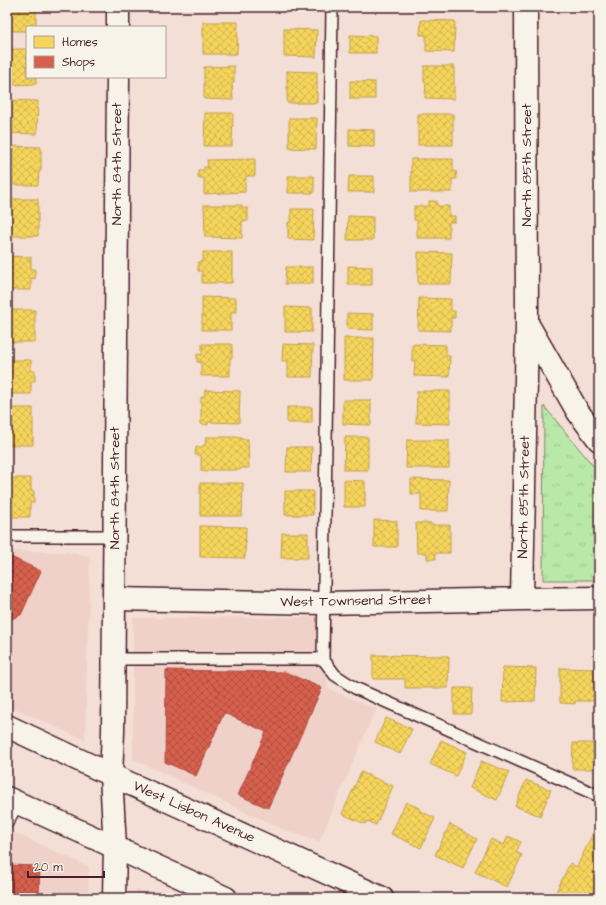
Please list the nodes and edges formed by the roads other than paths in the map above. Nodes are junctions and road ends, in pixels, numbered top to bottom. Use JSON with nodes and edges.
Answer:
{"nodes":[{"id":1,"x":118,"y":7,"type":"edge"},
{"id":2,"x":332,"y":7,"type":"edge"},
{"id":3,"x":526,"y":7,"type":"edge"},
{"id":4,"x":118,"y":26,"type":"edge"},
{"id":5,"x":118,"y":78,"type":"edge"},
{"id":6,"x":528,"y":323,"type":"junction"},
{"id":7,"x":599,"y":440,"type":"edge"},
{"id":8,"x":7,"y":536,"type":"edge"},
{"id":9,"x":115,"y":536,"type":"junction"},
{"id":10,"x":114,"y":598,"type":"junction"},
{"id":11,"x":522,"y":598,"type":"junction"},
{"id":12,"x":599,"y":598,"type":"edge"},
{"id":13,"x":323,"y":603,"type":"junction"},
{"id":14,"x":113,"y":659,"type":"junction"},
{"id":15,"x":323,"y":659,"type":"junction"},
{"id":16,"x":7,"y":726,"type":"edge"},
{"id":17,"x":111,"y":775,"type":"junction"},
{"id":18,"x":599,"y":796,"type":"edge"},
{"id":19,"x":13,"y":800,"type":"edge"},
{"id":20,"x":7,"y":823,"type":"edge"},
{"id":21,"x":115,"y":847,"type":"junction"},
{"id":22,"x":114,"y":898,"type":"edge"},
{"id":23,"x":226,"y":898,"type":"edge"},
{"id":24,"x":382,"y":898,"type":"edge"}],
"edges":[{"from":1,"to":4,"type":"street"},
{"from":2,"to":13,"type":"lane"},
{"from":3,"to":6,"type":"street","name":"North 85th Street"},
{"from":5,"to":9,"type":"street","name":"North 84th Street"},
{"from":6,"to":7,"type":"street","name":"North 85th Street"},
{"from":6,"to":11,"type":"street","name":"North 85th Street"},
{"from":8,"to":9,"type":"lane"},
{"from":9,"to":10,"type":"street","name":"North 84th Street"},
{"from":10,"to":13,"type":"street","name":"West Townsend Street"},
{"from":10,"to":14,"type":"street","name":"North 84th Street"},
{"from":11,"to":12,"type":"street","name":"West Townsend Street"},
{"from":11,"to":13,"type":"street","name":"West Townsend Street"},
{"from":13,"to":15,"type":"lane"},
{"from":14,"to":15,"type":"lane"},
{"from":14,"to":17,"type":"street","name":"North 84th Street"},
{"from":15,"to":18,"type":"lane"},
{"from":16,"to":17,"type":"street","name":"West Lisbon Avenue"},
{"from":17,"to":21,"type":"street","name":"North 84th Street"},
{"from":17,"to":24,"type":"street","name":"West Lisbon Avenue"},
{"from":19,"to":20,"type":"lane"},
{"from":19,"to":21,"type":"street"},
{"from":21,"to":22,"type":"street","name":"North 84th Street"},
{"from":21,"to":23,"type":"street"}]}
